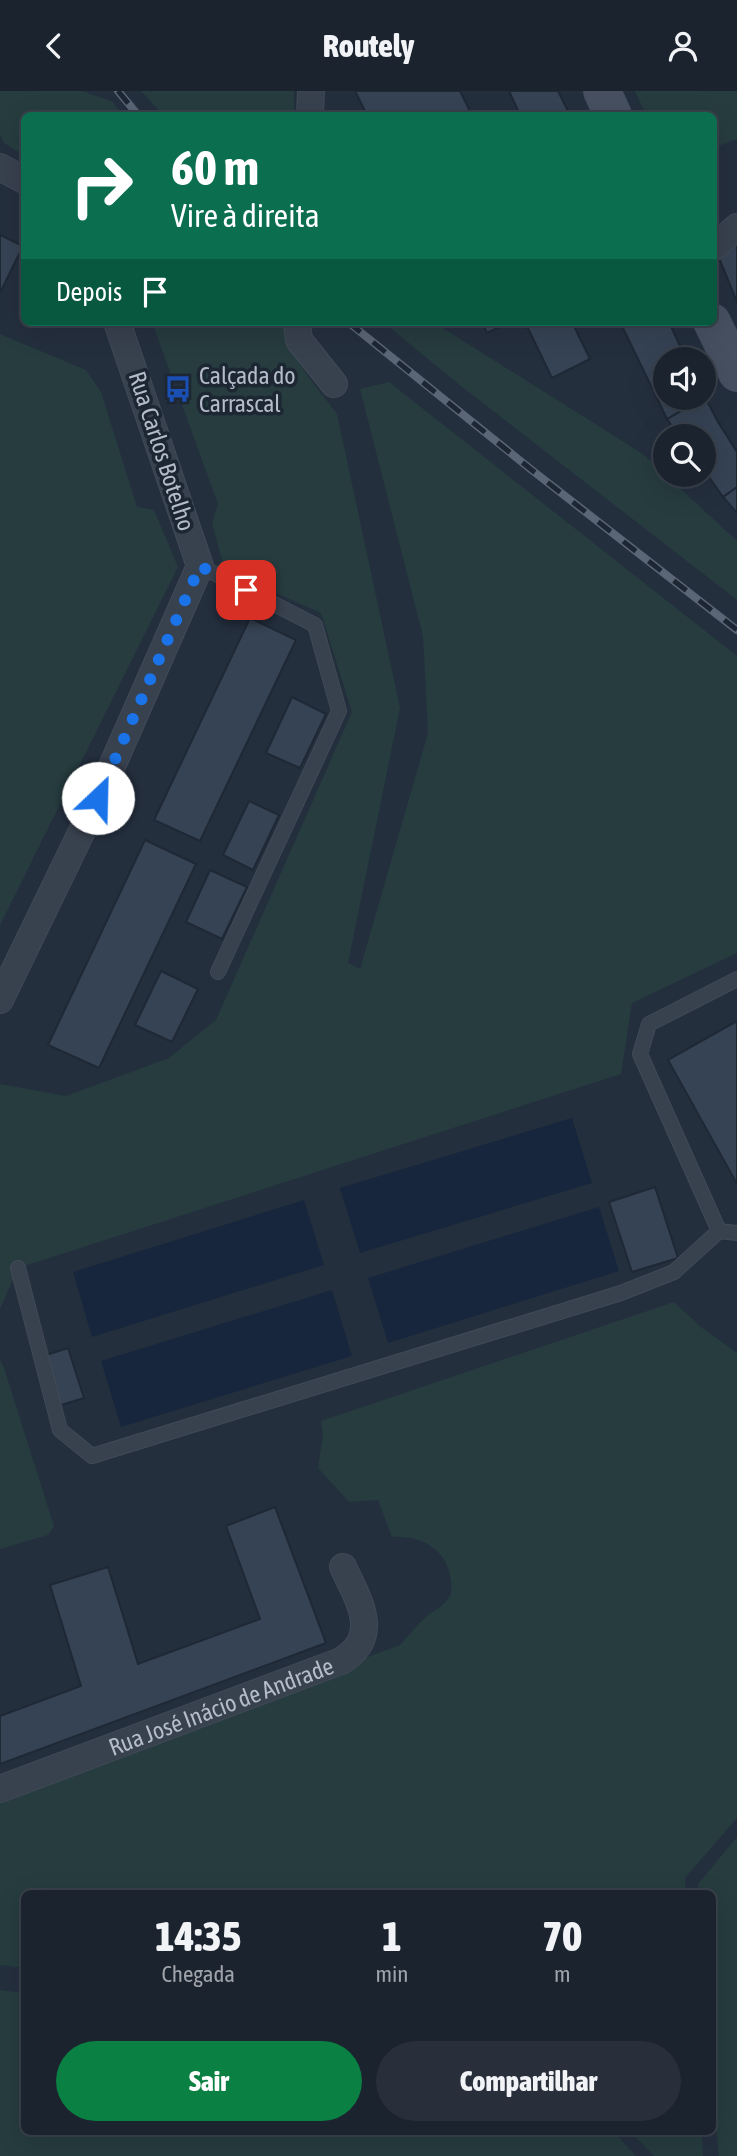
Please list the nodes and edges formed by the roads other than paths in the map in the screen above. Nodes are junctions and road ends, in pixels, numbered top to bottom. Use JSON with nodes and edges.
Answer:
{"nodes":[{"id":1,"x":311,"y":91,"type":"edge"},
{"id":2,"x":602,"y":91,"type":"edge"},
{"id":3,"x":310,"y":112,"type":"edge"},
{"id":4,"x":612,"y":112,"type":"edge"},
{"id":5,"x":0,"y":167,"type":"edge"},
{"id":6,"x":21,"y":178,"type":"edge"},
{"id":7,"x":737,"y":227,"type":"edge"},
{"id":8,"x":717,"y":244,"type":"edge"},
{"id":9,"x":118,"y":326,"type":"edge"},
{"id":10,"x":297,"y":326,"type":"edge"},
{"id":11,"x":714,"y":326,"type":"edge"},
{"id":12,"x":737,"y":373,"type":"edge"},
{"id":13,"x":334,"y":384,"type":"dead end"},
{"id":14,"x":200,"y":566,"type":"junction"},
{"id":15,"x":218,"y":972,"type":"dead end"},
{"id":16,"x":737,"y":979,"type":"edge"},
{"id":17,"x":0,"y":1000,"type":"edge"},
{"id":18,"x":719,"y":1231,"type":"junction"},
{"id":19,"x":737,"y":1233,"type":"edge"},
{"id":20,"x":18,"y":1268,"type":"dead end"},
{"id":21,"x":344,"y":1567,"type":"dead end"},
{"id":22,"x":0,"y":1789,"type":"edge"}],
"edges":[{"from":1,"to":3,"type":"street"},
{"from":2,"to":4,"type":"main road"},
{"from":5,"to":6,"type":"street"},
{"from":7,"to":8,"type":"street"},
{"from":9,"to":14,"type":"street","name":"Rua Carlos Botelho"},
{"from":10,"to":13,"type":"street"},
{"from":11,"to":12,"type":"main road"},
{"from":14,"to":15,"type":"lane"},
{"from":14,"to":17,"type":"street"},
{"from":16,"to":18,"type":"lane"},
{"from":18,"to":19,"type":"lane"},
{"from":18,"to":20,"type":"lane"},
{"from":21,"to":22,"type":"street","name":"Rua José Inácio de Andrade"}]}
